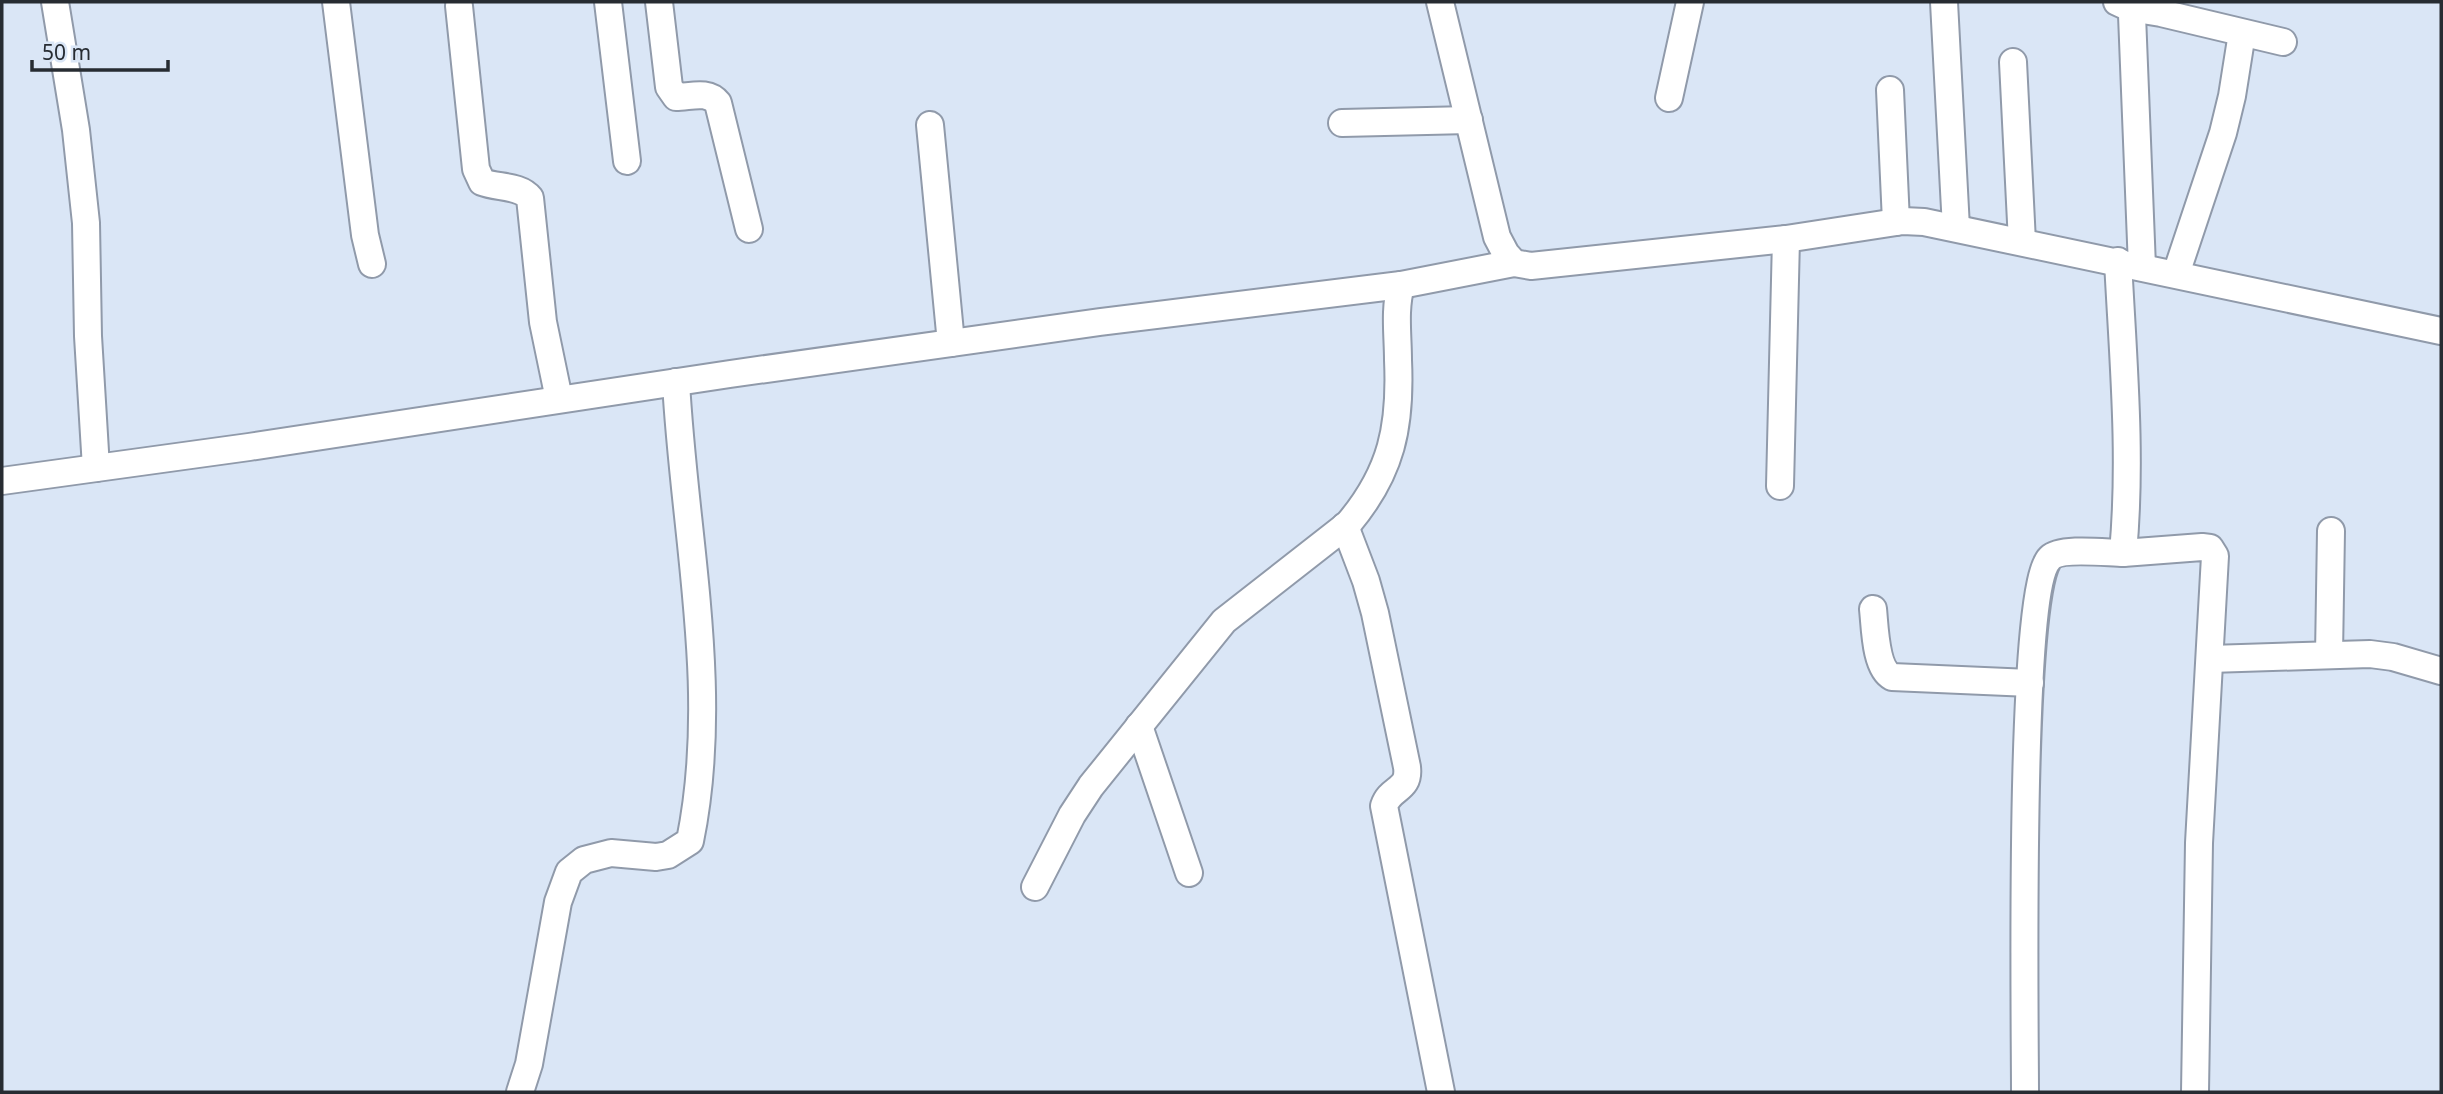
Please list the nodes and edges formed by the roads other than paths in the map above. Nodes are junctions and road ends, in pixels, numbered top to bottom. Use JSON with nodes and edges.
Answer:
{"nodes":[{"id":1,"x":55,"y":2,"type":"edge"},
{"id":2,"x":336,"y":2,"type":"edge"},
{"id":3,"x":608,"y":2,"type":"edge"},
{"id":4,"x":659,"y":2,"type":"edge"},
{"id":5,"x":1440,"y":2,"type":"edge"},
{"id":6,"x":1690,"y":2,"type":"edge"},
{"id":7,"x":1944,"y":2,"type":"edge"},
{"id":8,"x":459,"y":5,"type":"dead end"},
{"id":9,"x":2124,"y":5,"type":"edge"},
{"id":10,"x":2242,"y":33,"type":"junction"},
{"id":11,"x":2283,"y":42,"type":"dead end"},
{"id":12,"x":2012,"y":62,"type":"dead end"},
{"id":13,"x":1890,"y":90,"type":"dead end"},
{"id":14,"x":1669,"y":98,"type":"dead end"},
{"id":15,"x":1469,"y":120,"type":"junction"},
{"id":16,"x":1342,"y":123,"type":"dead end"},
{"id":17,"x":930,"y":125,"type":"dead end"},
{"id":18,"x":627,"y":161,"type":"dead end"},
{"id":19,"x":1896,"y":222,"type":"junction"},
{"id":20,"x":1956,"y":228,"type":"junction"},
{"id":21,"x":749,"y":229,"type":"dead end"},
{"id":22,"x":1786,"y":239,"type":"junction"},
{"id":23,"x":2021,"y":242,"type":"junction"},
{"id":24,"x":372,"y":264,"type":"dead end"},
{"id":25,"x":1514,"y":264,"type":"junction"},
{"id":26,"x":2130,"y":264,"type":"junction"},
{"id":27,"x":2176,"y":274,"type":"junction"},
{"id":28,"x":1401,"y":285,"type":"junction"},
{"id":29,"x":2441,"y":331,"type":"edge"},
{"id":30,"x":951,"y":343,"type":"junction"},
{"id":31,"x":676,"y":382,"type":"junction"},
{"id":32,"x":559,"y":399,"type":"junction"},
{"id":33,"x":96,"y":468,"type":"junction"},
{"id":34,"x":2,"y":481,"type":"edge"},
{"id":35,"x":1780,"y":486,"type":"dead end"},
{"id":36,"x":1345,"y":526,"type":"junction"},
{"id":37,"x":2331,"y":531,"type":"dead end"},
{"id":38,"x":2123,"y":553,"type":"junction"},
{"id":39,"x":1873,"y":608,"type":"dead end"},
{"id":40,"x":2329,"y":655,"type":"junction"},
{"id":41,"x":2210,"y":659,"type":"junction"},
{"id":42,"x":2441,"y":671,"type":"edge"},
{"id":43,"x":2030,"y":683,"type":"junction"},
{"id":44,"x":1139,"y":726,"type":"junction"},
{"id":45,"x":1189,"y":873,"type":"dead end"},
{"id":46,"x":1035,"y":887,"type":"dead end"},
{"id":47,"x":520,"y":1092,"type":"edge"},
{"id":48,"x":1441,"y":1092,"type":"edge"},
{"id":49,"x":2025,"y":1092,"type":"edge"},
{"id":50,"x":2195,"y":1092,"type":"edge"}],
"edges":[{"from":1,"to":33,"type":"street"},
{"from":2,"to":24,"type":"street"},
{"from":3,"to":18,"type":"street"},
{"from":4,"to":21,"type":"street"},
{"from":5,"to":15,"type":"street"},
{"from":6,"to":14,"type":"street"},
{"from":7,"to":20,"type":"street"},
{"from":8,"to":32,"type":"street"},
{"from":9,"to":10,"type":"street"},
{"from":9,"to":26,"type":"street"},
{"from":10,"to":11,"type":"street"},
{"from":10,"to":27,"type":"street"},
{"from":12,"to":23,"type":"street"},
{"from":13,"to":19,"type":"street"},
{"from":15,"to":16,"type":"street"},
{"from":15,"to":25,"type":"street"},
{"from":17,"to":30,"type":"street"},
{"from":19,"to":20,"type":"street"},
{"from":19,"to":22,"type":"street"},
{"from":20,"to":23,"type":"street"},
{"from":22,"to":25,"type":"street"},
{"from":22,"to":35,"type":"street"},
{"from":23,"to":26,"type":"street"},
{"from":25,"to":28,"type":"street"},
{"from":26,"to":27,"type":"street"},
{"from":26,"to":38,"type":"street"},
{"from":27,"to":29,"type":"street"},
{"from":28,"to":30,"type":"street"},
{"from":28,"to":36,"type":"street"},
{"from":30,"to":31,"type":"street"},
{"from":31,"to":32,"type":"street"},
{"from":31,"to":47,"type":"street"},
{"from":32,"to":33,"type":"street"},
{"from":33,"to":34,"type":"street"},
{"from":36,"to":44,"type":"street"},
{"from":36,"to":48,"type":"street"},
{"from":37,"to":40,"type":"street"},
{"from":38,"to":41,"type":"street"},
{"from":38,"to":43,"type":"street"},
{"from":39,"to":43,"type":"street"},
{"from":40,"to":41,"type":"street"},
{"from":40,"to":42,"type":"street"},
{"from":41,"to":50,"type":"street"},
{"from":43,"to":49,"type":"street"},
{"from":44,"to":45,"type":"street"},
{"from":44,"to":46,"type":"street"}]}
